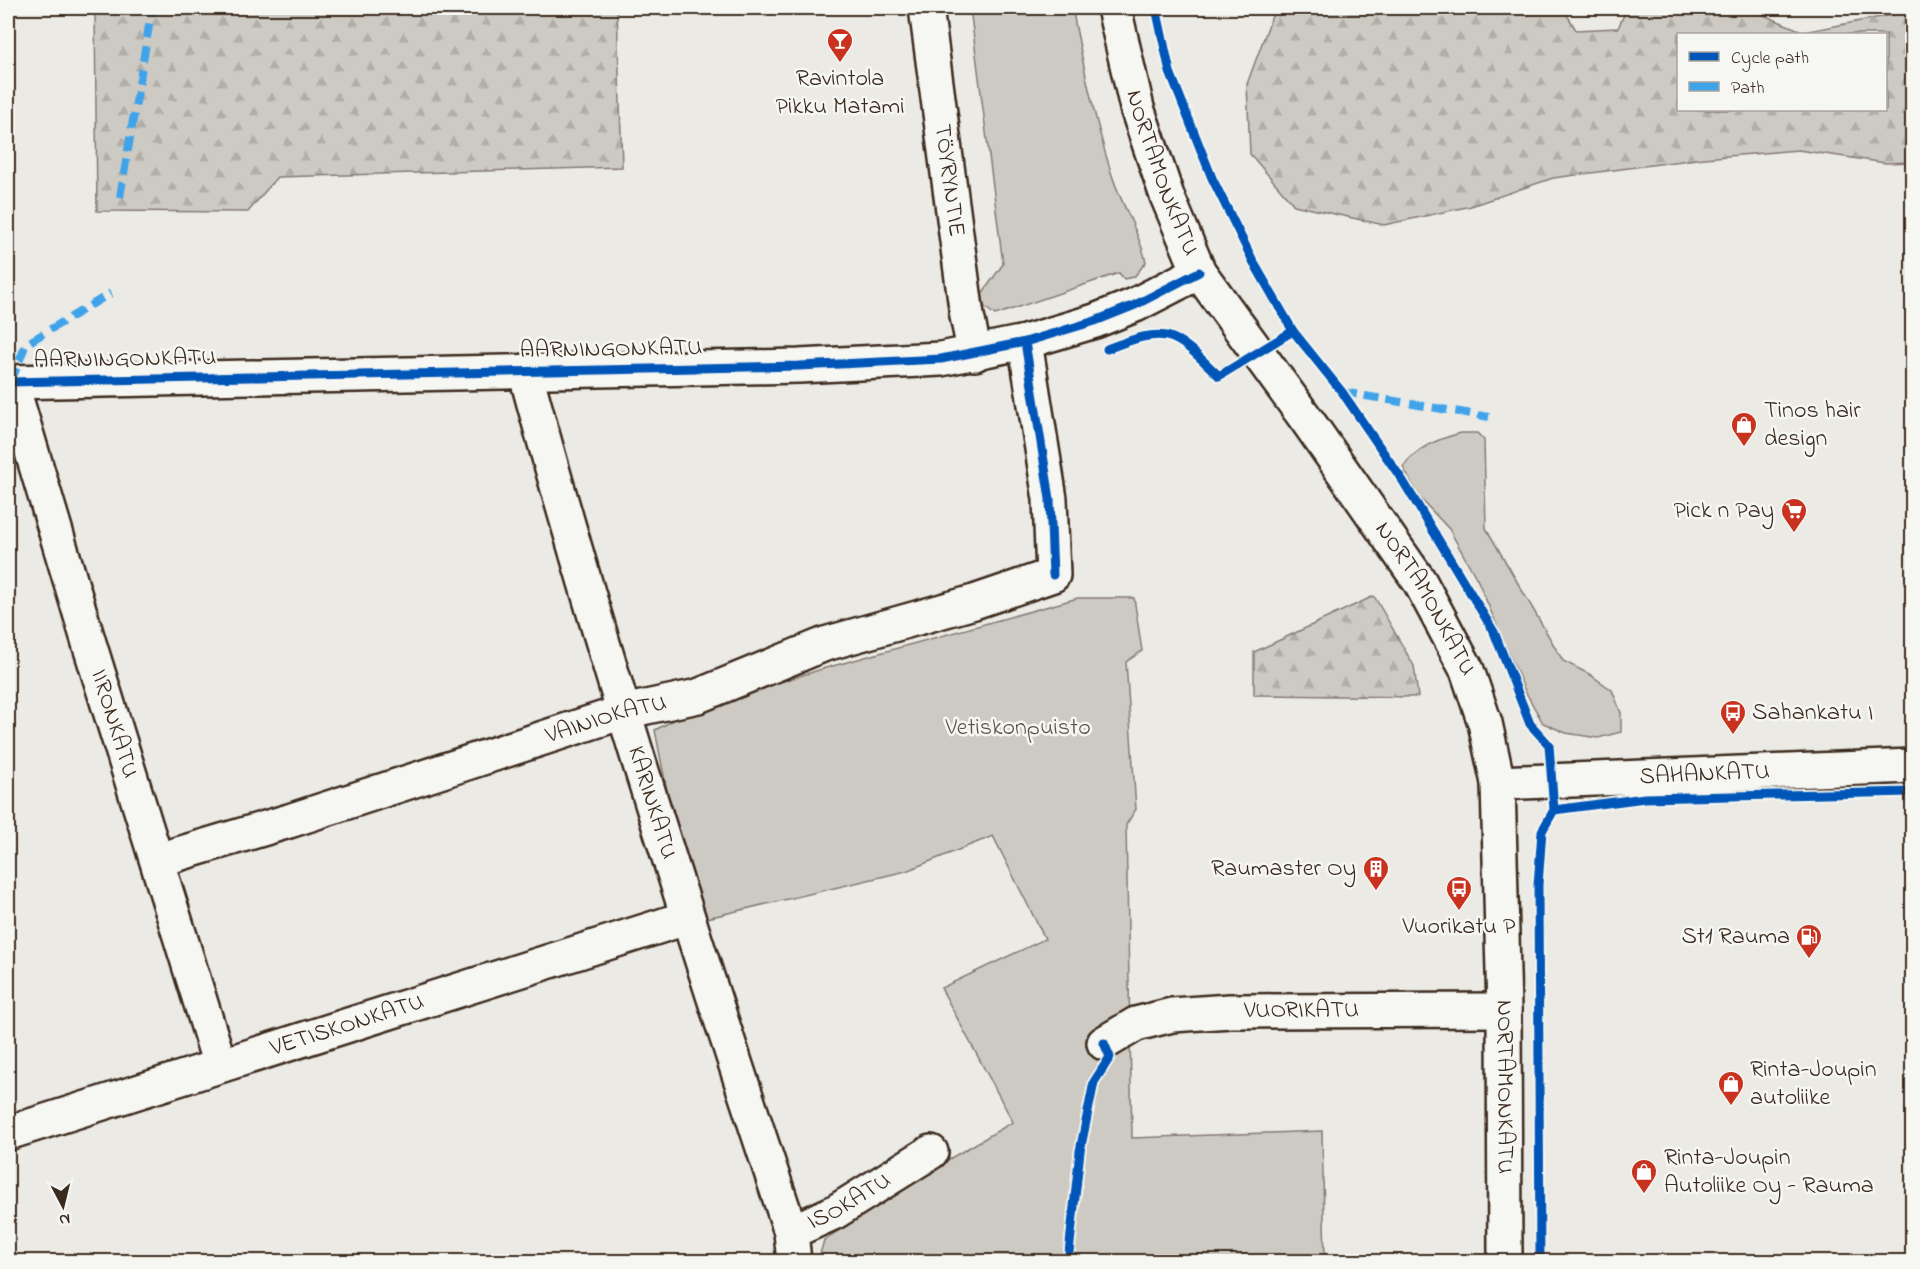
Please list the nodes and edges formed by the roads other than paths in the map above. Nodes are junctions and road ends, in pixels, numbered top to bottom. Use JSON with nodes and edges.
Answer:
{"nodes":[{"id":1,"x":926,"y":8,"type":"edge"},
{"id":2,"x":1114,"y":8,"type":"edge"},
{"id":3,"x":1199,"y":272,"type":"junction"},
{"id":4,"x":1025,"y":342,"type":"junction"},
{"id":5,"x":975,"y":354,"type":"junction"},
{"id":6,"x":525,"y":371,"type":"junction"},
{"id":7,"x":9,"y":382,"type":"edge"},
{"id":8,"x":623,"y":712,"type":"junction"},
{"id":9,"x":1912,"y":766,"type":"edge"},
{"id":10,"x":1498,"y":783,"type":"junction"},
{"id":11,"x":158,"y":860,"type":"junction"},
{"id":12,"x":686,"y":918,"type":"junction"},
{"id":13,"x":1504,"y":1010,"type":"junction"},
{"id":14,"x":1104,"y":1043,"type":"dead end"},
{"id":15,"x":220,"y":1065,"type":"junction"},
{"id":16,"x":8,"y":1133,"type":"edge"},
{"id":17,"x":931,"y":1152,"type":"dead end"},
{"id":18,"x":792,"y":1247,"type":"edge"},
{"id":19,"x":1505,"y":1262,"type":"edge"}],
"edges":[{"from":1,"to":5,"type":"street","name":"TÖYRYNTIE"},
{"from":2,"to":3,"type":"street","name":"NORTAMONKATU"},
{"from":3,"to":4,"type":"street","name":"AARNINGONKATU"},
{"from":3,"to":10,"type":"street","name":"NORTAMONKATU"},
{"from":4,"to":5,"type":"street","name":"AARNINGONKATU"},
{"from":4,"to":8,"type":"street","name":"VAINIOKATU"},
{"from":5,"to":6,"type":"street","name":"AARNINGONKATU"},
{"from":6,"to":7,"type":"street","name":"AARNINGONKATU"},
{"from":6,"to":8,"type":"street","name":"KARINKATU"},
{"from":7,"to":11,"type":"street","name":"IIRONKATU"},
{"from":8,"to":11,"type":"street","name":"VAINIOKATU"},
{"from":8,"to":12,"type":"street","name":"KARINKATU"},
{"from":9,"to":10,"type":"street","name":"SAHANKATU"},
{"from":10,"to":13,"type":"street","name":"NORTAMONKATU"},
{"from":11,"to":15,"type":"street","name":"IIRONKATU"},
{"from":12,"to":15,"type":"street","name":"VETISKONKATU"},
{"from":12,"to":18,"type":"street","name":"KARINKATU"},
{"from":13,"to":14,"type":"street","name":"VUORIKATU"},
{"from":13,"to":19,"type":"street","name":"NORTAMONKATU"},
{"from":15,"to":16,"type":"street","name":"VETISKONKATU"},
{"from":17,"to":18,"type":"street","name":"ISOKATU"}]}
